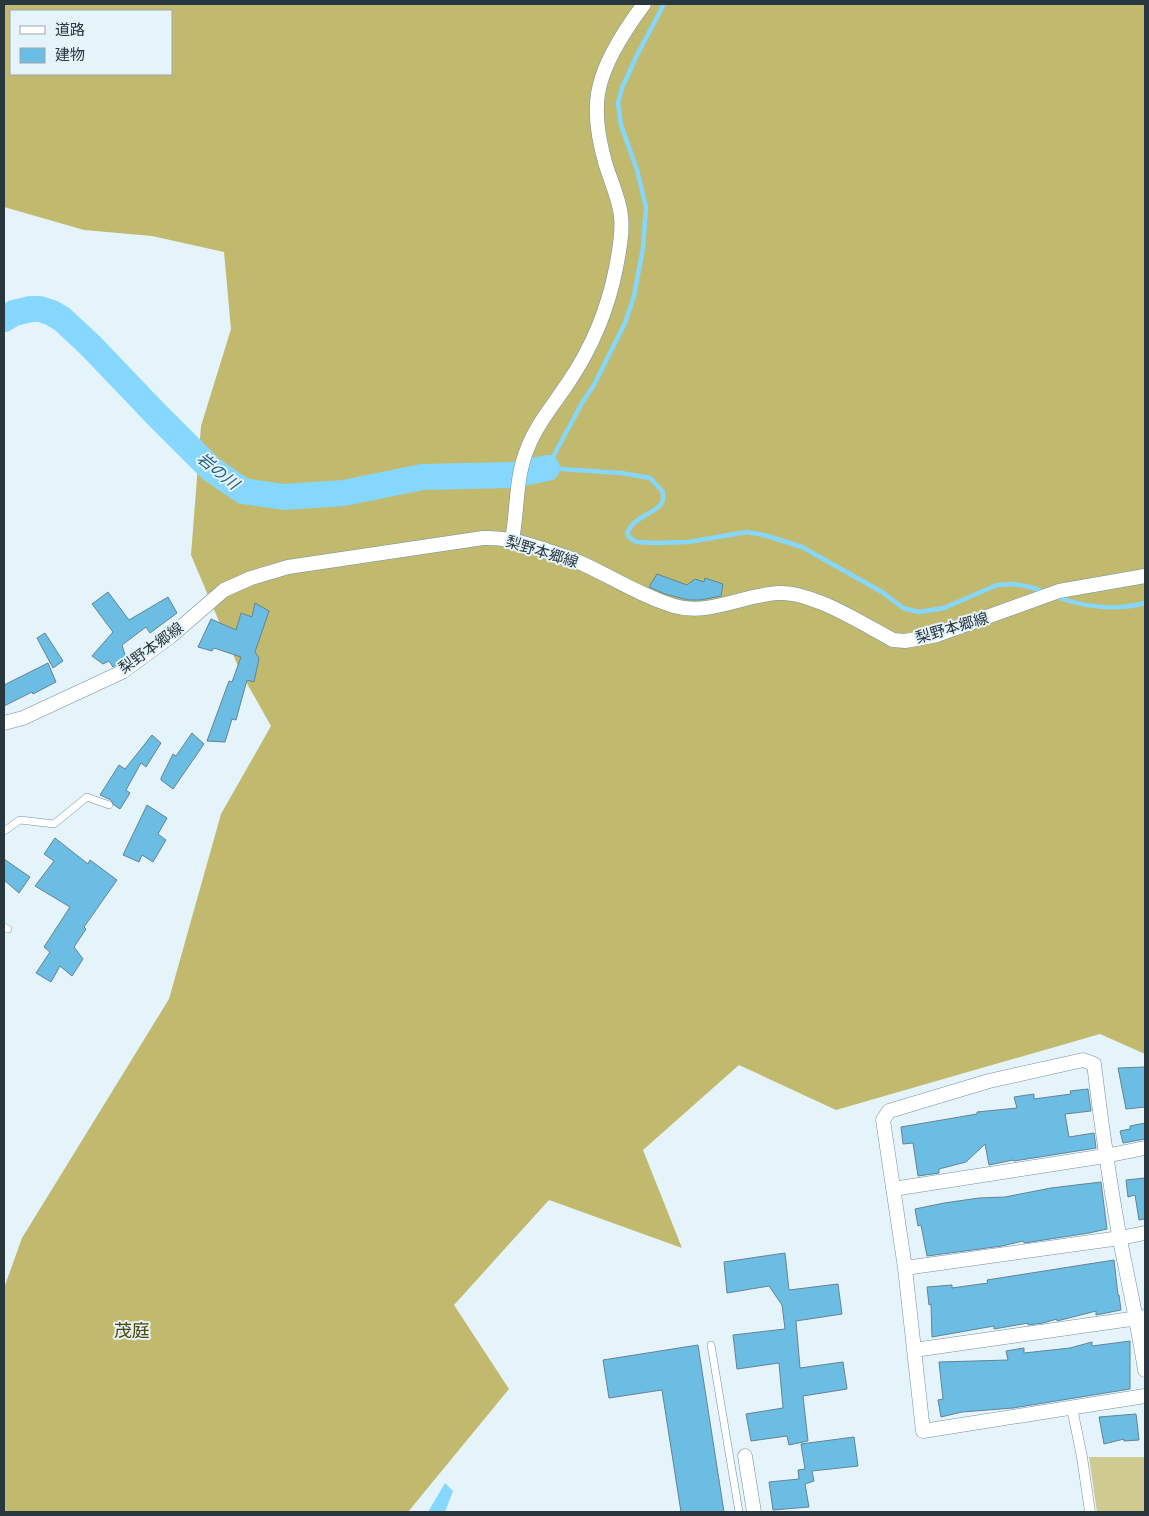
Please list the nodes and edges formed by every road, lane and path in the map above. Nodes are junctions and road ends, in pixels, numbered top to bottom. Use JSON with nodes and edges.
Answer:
{"nodes":[{"id":1,"x":644,"y":4,"type":"edge"},
{"id":2,"x":512,"y":540,"type":"junction"},
{"id":3,"x":1145,"y":576,"type":"edge"},
{"id":4,"x":4,"y":723,"type":"edge"},
{"id":5,"x":109,"y":805,"type":"dead end"},
{"id":6,"x":4,"y":831,"type":"edge"},
{"id":7,"x":1145,"y":1148,"type":"edge"},
{"id":8,"x":1105,"y":1156,"type":"junction"},
{"id":9,"x":893,"y":1189,"type":"junction"},
{"id":10,"x":1145,"y":1233,"type":"edge"},
{"id":11,"x":1120,"y":1238,"type":"junction"},
{"id":12,"x":905,"y":1268,"type":"junction"},
{"id":13,"x":1141,"y":1317,"type":"edge"},
{"id":14,"x":711,"y":1345,"type":"dead end"},
{"id":15,"x":914,"y":1350,"type":"junction"},
{"id":16,"x":1145,"y":1370,"type":"edge"},
{"id":17,"x":1145,"y":1396,"type":"edge"},
{"id":18,"x":1072,"y":1408,"type":"junction"},
{"id":19,"x":745,"y":1456,"type":"dead end"},
{"id":20,"x":739,"y":1512,"type":"edge"},
{"id":21,"x":754,"y":1512,"type":"edge"},
{"id":22,"x":1090,"y":1512,"type":"edge"}],
"edges":[{"from":1,"to":2,"type":"street"},
{"from":2,"to":3,"type":"street","name":"梨野本郷線"},
{"from":2,"to":4,"type":"street","name":"梨野本郷線"},
{"from":5,"to":6,"type":"lane"},
{"from":7,"to":8,"type":"street"},
{"from":8,"to":9,"type":"street"},
{"from":8,"to":9,"type":"street"},
{"from":8,"to":11,"type":"street"},
{"from":9,"to":12,"type":"street"},
{"from":10,"to":11,"type":"street"},
{"from":11,"to":12,"type":"street"},
{"from":11,"to":13,"type":"street"},
{"from":12,"to":15,"type":"street"},
{"from":13,"to":15,"type":"street"},
{"from":13,"to":16,"type":"street"},
{"from":14,"to":20,"type":"lane"},
{"from":15,"to":18,"type":"street"},
{"from":17,"to":18,"type":"street"},
{"from":18,"to":22,"type":"street"},
{"from":19,"to":21,"type":"street"}]}
